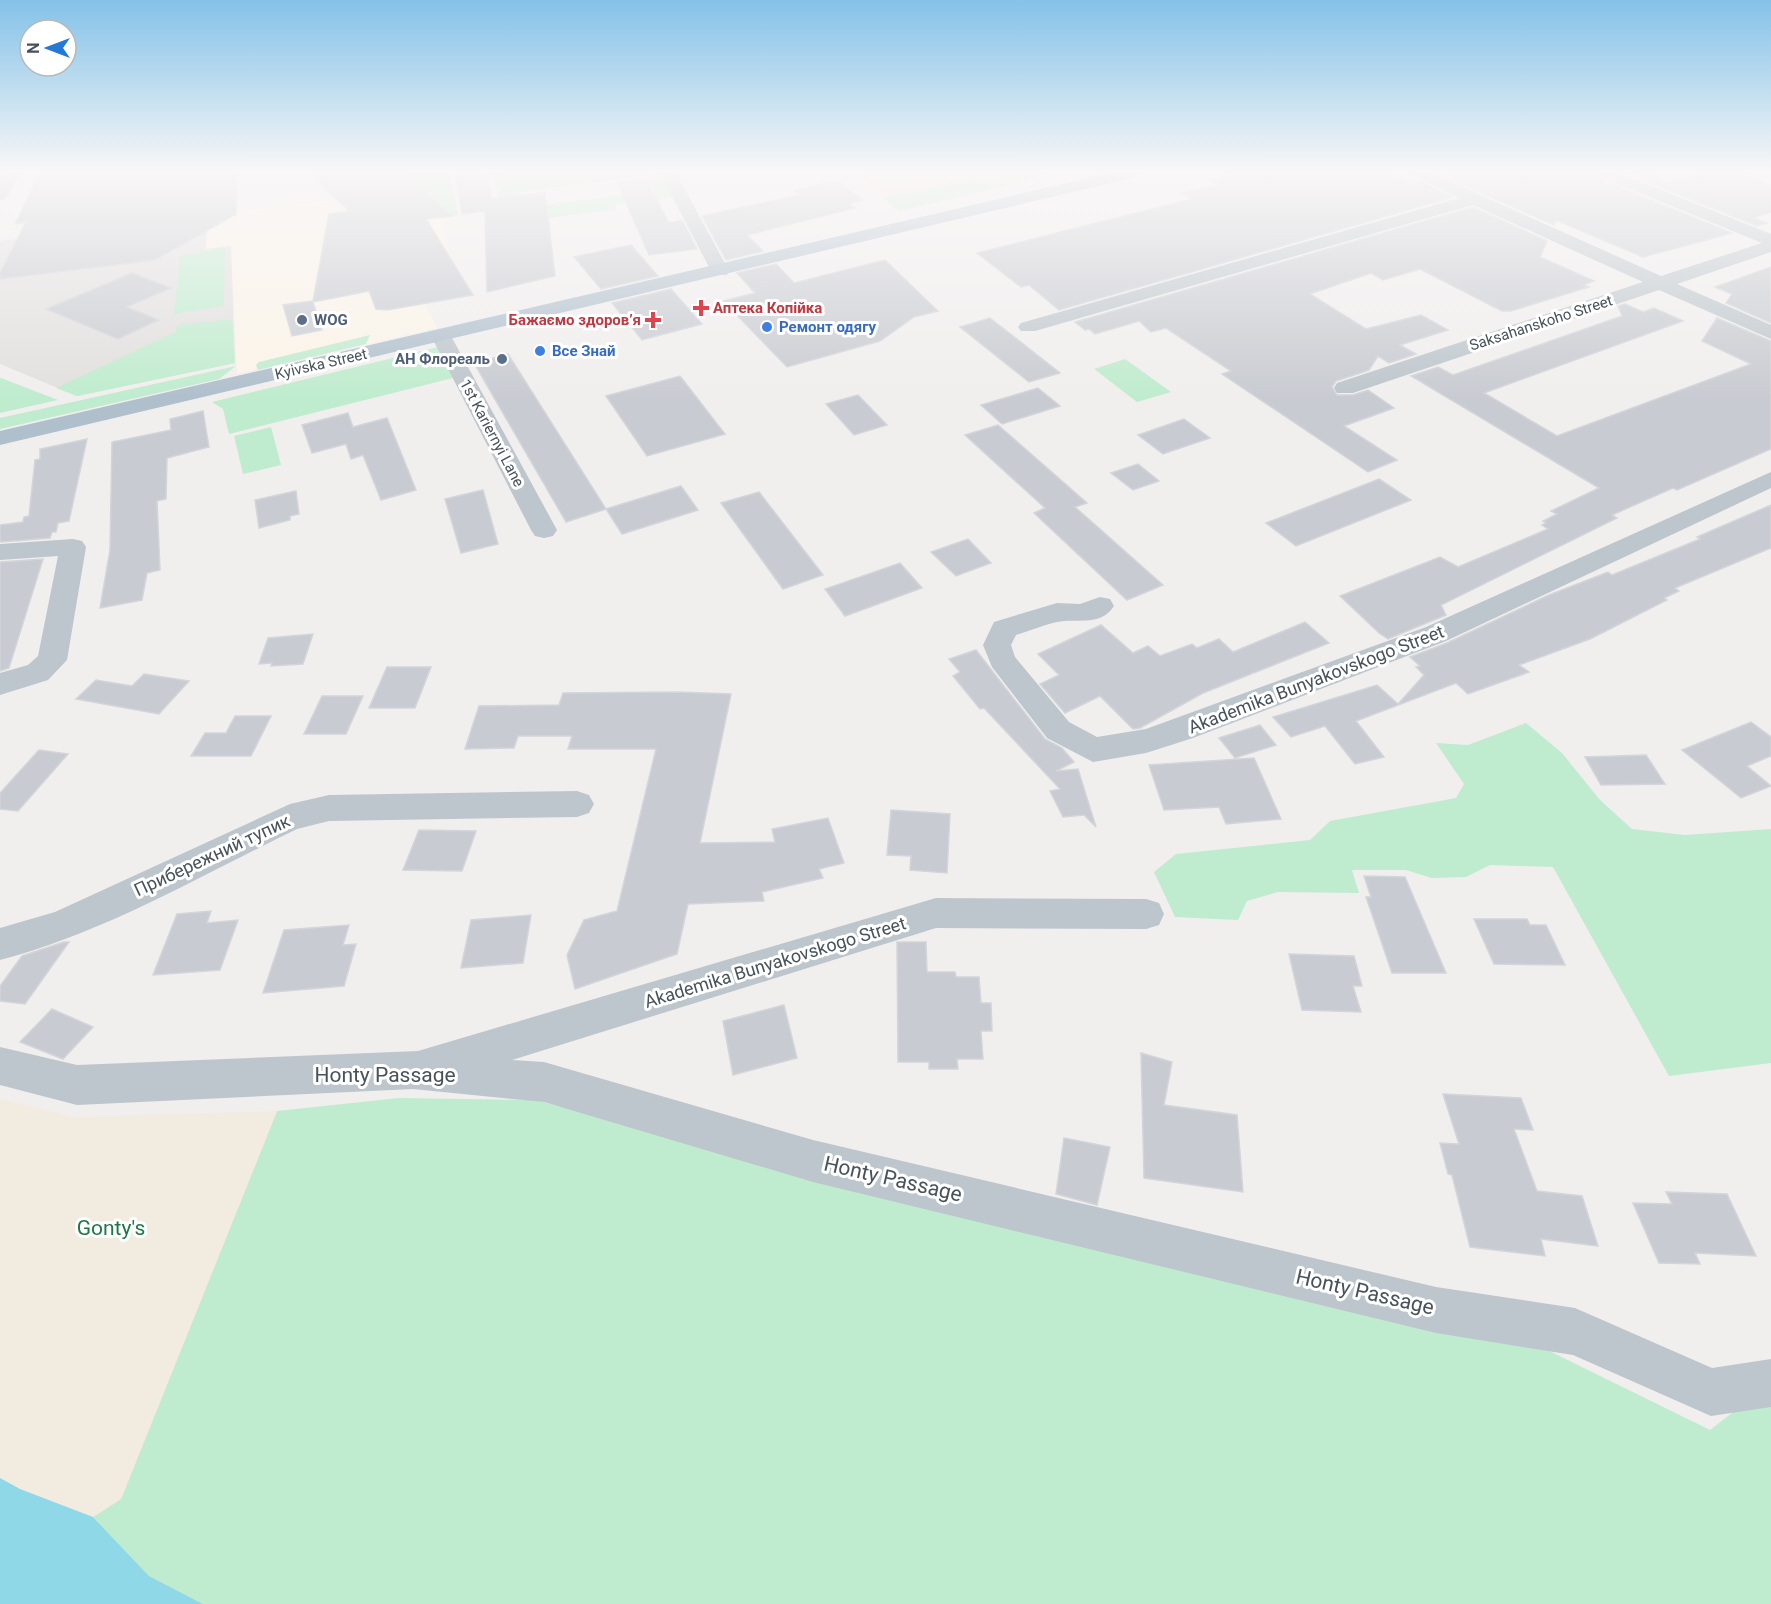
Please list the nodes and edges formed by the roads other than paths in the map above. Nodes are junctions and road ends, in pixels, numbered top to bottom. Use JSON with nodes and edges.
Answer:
{"nodes":[{"id":1,"x":708,"y":248,"type":"edge"},
{"id":2,"x":817,"y":248,"type":"edge"},
{"id":3,"x":1304,"y":248,"type":"edge"},
{"id":4,"x":1580,"y":248,"type":"edge"},
{"id":5,"x":1765,"y":248,"type":"edge"},
{"id":6,"x":720,"y":271,"type":"junction"},
{"id":7,"x":1658,"y":284,"type":"junction"},
{"id":8,"x":1028,"y":327,"type":"dead end"},
{"id":9,"x":1771,"y":333,"type":"edge"},
{"id":10,"x":441,"y":336,"type":"junction"},
{"id":11,"x":1345,"y":387,"type":"dead end"},
{"id":12,"x":0,"y":438,"type":"edge"},
{"id":13,"x":1771,"y":479,"type":"edge"},
{"id":14,"x":544,"y":530,"type":"dead end"},
{"id":15,"x":0,"y":552,"type":"edge"},
{"id":16,"x":1100,"y":606,"type":"dead end"},
{"id":17,"x":0,"y":684,"type":"edge"},
{"id":18,"x":577,"y":804,"type":"dead end"},
{"id":19,"x":1146,"y":914,"type":"dead end"},
{"id":20,"x":0,"y":944,"type":"edge"},
{"id":21,"x":0,"y":1066,"type":"edge"},
{"id":22,"x":413,"y":1070,"type":"junction"},
{"id":23,"x":1771,"y":1383,"type":"edge"}],
"edges":[{"from":1,"to":6,"type":"street"},
{"from":2,"to":6,"type":"main road","name":"Kyivska Street"},
{"from":3,"to":8,"type":"street"},
{"from":4,"to":7,"type":"street"},
{"from":5,"to":7,"type":"street","name":"Saksahanskoho Street"},
{"from":6,"to":10,"type":"main road","name":"Kyivska Street"},
{"from":7,"to":9,"type":"street"},
{"from":7,"to":11,"type":"street","name":"Saksahanskoho Street"},
{"from":10,"to":12,"type":"main road","name":"Kyivska Street"},
{"from":10,"to":14,"type":"street","name":"1st Kariernyi Lane"},
{"from":13,"to":16,"type":"street","name":"Akademika Bunyakovskogo Street"},
{"from":15,"to":17,"type":"street"},
{"from":18,"to":20,"type":"street","name":"Прибережний тупик"},
{"from":19,"to":22,"type":"street","name":"Akademika Bunyakovskogo Street"},
{"from":21,"to":22,"type":"street","name":"Honty Passage"},
{"from":22,"to":23,"type":"street","name":"Honty Passage"}]}
